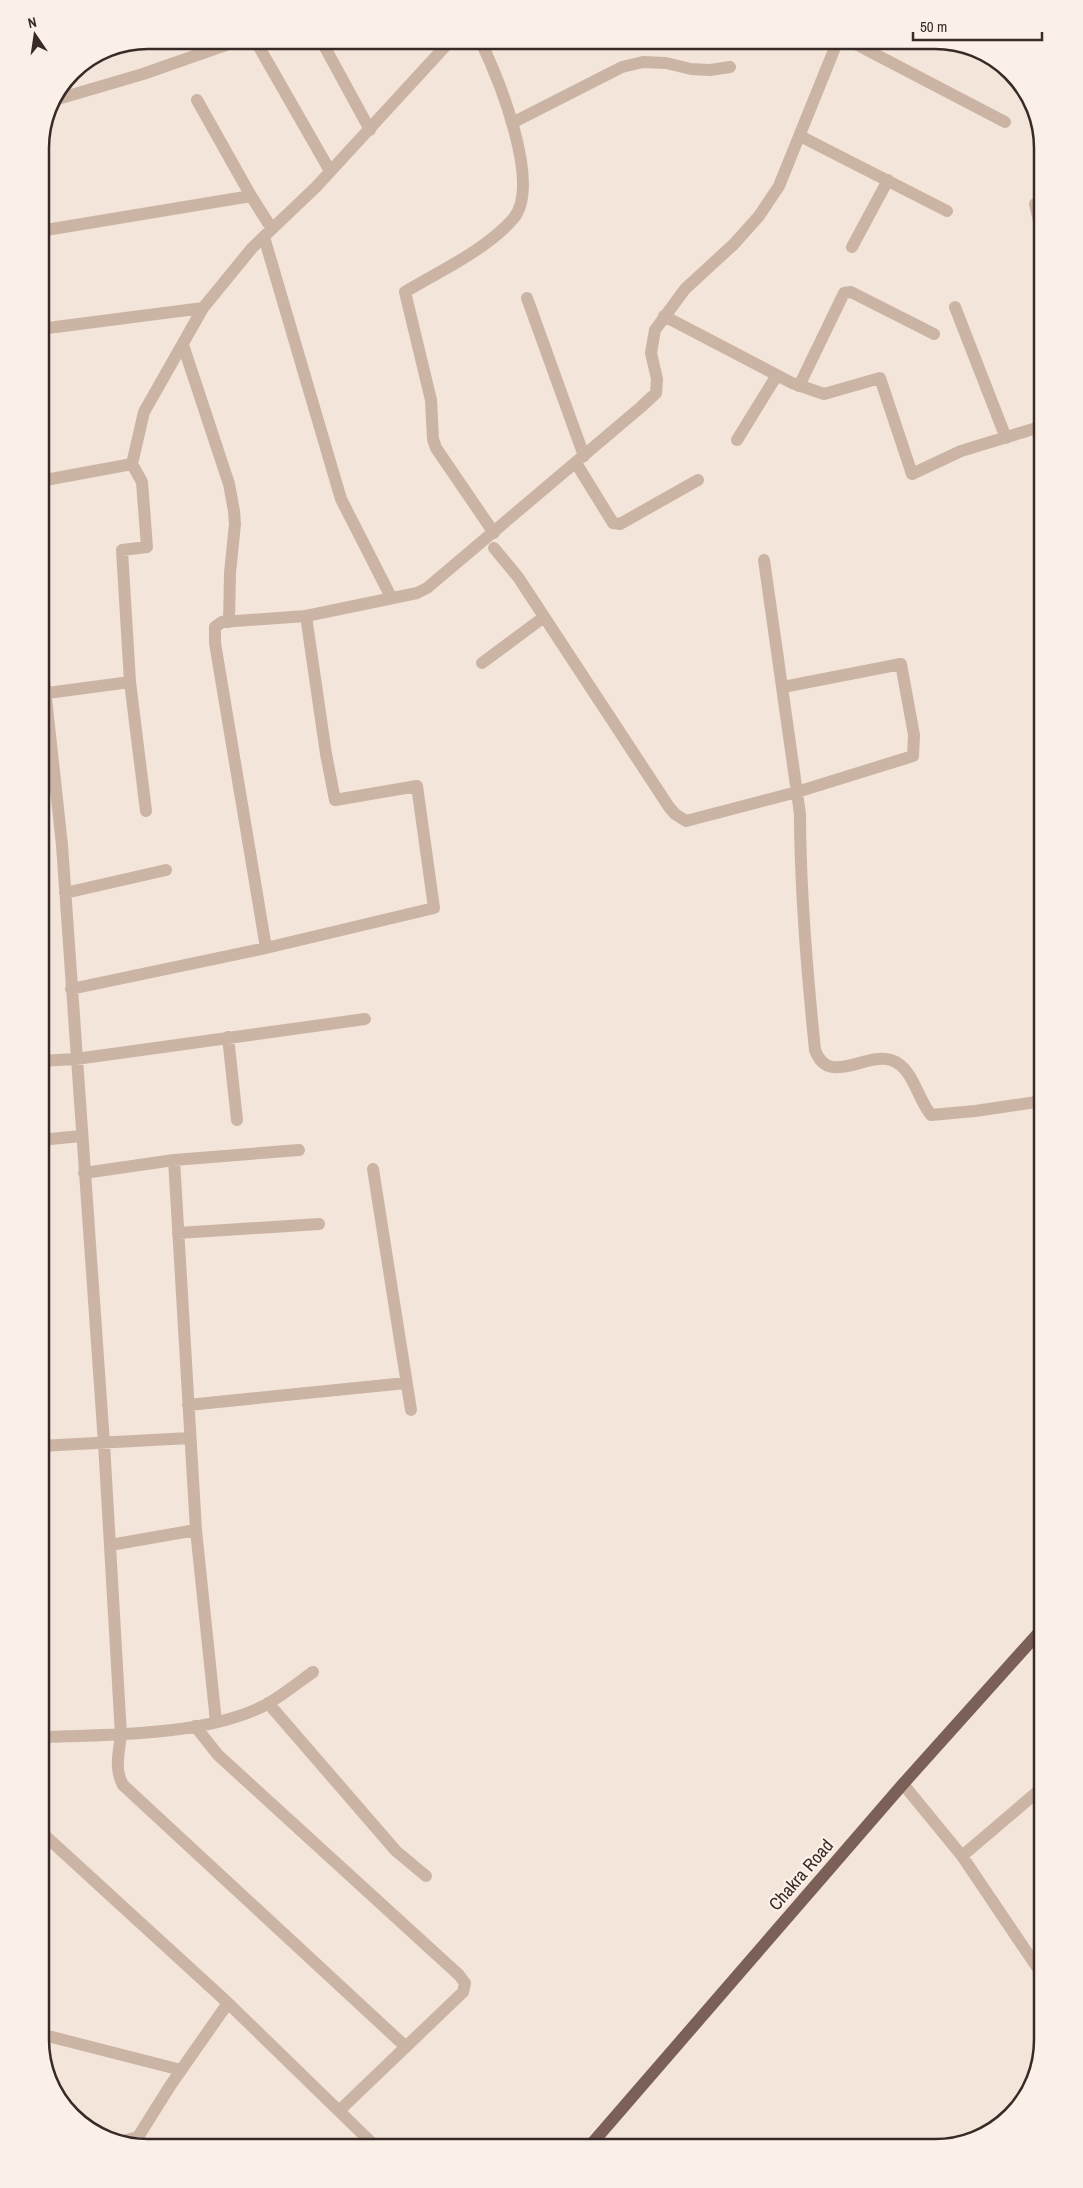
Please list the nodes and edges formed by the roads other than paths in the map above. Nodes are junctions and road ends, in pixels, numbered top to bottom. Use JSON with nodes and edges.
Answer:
{"nodes":[{"id":1,"x":214,"y":49,"type":"edge"},
{"id":2,"x":260,"y":49,"type":"edge"},
{"id":3,"x":326,"y":49,"type":"edge"},
{"id":4,"x":443,"y":49,"type":"edge"},
{"id":5,"x":484,"y":49,"type":"edge"},
{"id":6,"x":834,"y":49,"type":"edge"},
{"id":7,"x":865,"y":49,"type":"edge"},
{"id":8,"x":730,"y":67,"type":"dead end"},
{"id":9,"x":62,"y":98,"type":"edge"},
{"id":10,"x":198,"y":100,"type":"dead end"},
{"id":11,"x":1005,"y":122,"type":"dead end"},
{"id":12,"x":512,"y":123,"type":"junction"},
{"id":13,"x":370,"y":130,"type":"junction"},
{"id":14,"x":800,"y":136,"type":"junction"},
{"id":15,"x":330,"y":172,"type":"junction"},
{"id":16,"x":888,"y":180,"type":"junction"},
{"id":17,"x":251,"y":196,"type":"junction"},
{"id":18,"x":947,"y":210,"type":"dead end"},
{"id":19,"x":49,"y":230,"type":"edge"},
{"id":20,"x":268,"y":233,"type":"junction"},
{"id":21,"x":852,"y":247,"type":"dead end"},
{"id":22,"x":527,"y":298,"type":"dead end"},
{"id":23,"x":955,"y":307,"type":"dead end"},
{"id":24,"x":203,"y":308,"type":"junction"},
{"id":25,"x":664,"y":316,"type":"junction"},
{"id":26,"x":49,"y":329,"type":"edge"},
{"id":27,"x":934,"y":334,"type":"dead end"},
{"id":28,"x":183,"y":344,"type":"junction"},
{"id":29,"x":776,"y":375,"type":"junction"},
{"id":30,"x":799,"y":386,"type":"junction"},
{"id":31,"x":1034,"y":429,"type":"edge"},
{"id":32,"x":1006,"y":438,"type":"junction"},
{"id":33,"x":737,"y":440,"type":"dead end"},
{"id":34,"x":580,"y":460,"type":"junction"},
{"id":35,"x":132,"y":464,"type":"junction"},
{"id":36,"x":49,"y":479,"type":"edge"},
{"id":37,"x":698,"y":480,"type":"dead end"},
{"id":38,"x":494,"y":533,"type":"junction"},
{"id":39,"x":494,"y":548,"type":"dead end"},
{"id":40,"x":764,"y":560,"type":"dead end"},
{"id":41,"x":391,"y":598,"type":"junction"},
{"id":42,"x":306,"y":616,"type":"junction"},
{"id":43,"x":544,"y":617,"type":"junction"},
{"id":44,"x":229,"y":622,"type":"junction"},
{"id":45,"x":482,"y":663,"type":"dead end"},
{"id":46,"x":130,"y":682,"type":"junction"},
{"id":47,"x":783,"y":686,"type":"junction"},
{"id":48,"x":49,"y":692,"type":"edge"},
{"id":49,"x":49,"y":748,"type":"edge"},
{"id":50,"x":797,"y":792,"type":"junction"},
{"id":51,"x":146,"y":811,"type":"dead end"},
{"id":52,"x":166,"y":870,"type":"dead end"},
{"id":53,"x":65,"y":893,"type":"junction"},
{"id":54,"x":266,"y":948,"type":"junction"},
{"id":55,"x":71,"y":989,"type":"junction"},
{"id":56,"x":365,"y":1020,"type":"dead end"},
{"id":57,"x":228,"y":1037,"type":"junction"},
{"id":58,"x":76,"y":1059,"type":"junction"},
{"id":59,"x":49,"y":1060,"type":"edge"},
{"id":60,"x":1034,"y":1102,"type":"edge"},
{"id":61,"x":237,"y":1120,"type":"dead end"},
{"id":62,"x":82,"y":1136,"type":"junction"},
{"id":63,"x":49,"y":1139,"type":"edge"},
{"id":64,"x":299,"y":1150,"type":"dead end"},
{"id":65,"x":174,"y":1160,"type":"junction"},
{"id":66,"x":373,"y":1169,"type":"dead end"},
{"id":67,"x":84,"y":1173,"type":"junction"},
{"id":68,"x":319,"y":1224,"type":"dead end"},
{"id":69,"x":178,"y":1233,"type":"junction"},
{"id":70,"x":406,"y":1383,"type":"junction"},
{"id":71,"x":188,"y":1405,"type":"junction"},
{"id":72,"x":411,"y":1410,"type":"dead end"},
{"id":73,"x":190,"y":1438,"type":"junction"},
{"id":74,"x":104,"y":1443,"type":"junction"},
{"id":75,"x":49,"y":1446,"type":"edge"},
{"id":76,"x":196,"y":1530,"type":"junction"},
{"id":77,"x":110,"y":1545,"type":"junction"},
{"id":78,"x":1034,"y":1638,"type":"edge"},
{"id":79,"x":314,"y":1672,"type":"dead end"},
{"id":80,"x":268,"y":1703,"type":"junction"},
{"id":81,"x":216,"y":1722,"type":"junction"},
{"id":82,"x":195,"y":1726,"type":"junction"},
{"id":83,"x":121,"y":1735,"type":"junction"},
{"id":84,"x":49,"y":1737,"type":"edge"},
{"id":85,"x":903,"y":1784,"type":"junction"},
{"id":86,"x":1034,"y":1795,"type":"edge"},
{"id":87,"x":49,"y":1838,"type":"edge"},
{"id":88,"x":962,"y":1856,"type":"junction"},
{"id":89,"x":426,"y":1876,"type":"dead end"},
{"id":90,"x":1034,"y":1963,"type":"edge"},
{"id":91,"x":228,"y":2003,"type":"junction"},
{"id":92,"x":49,"y":2036,"type":"edge"},
{"id":93,"x":406,"y":2047,"type":"junction"},
{"id":94,"x":181,"y":2070,"type":"junction"},
{"id":95,"x":340,"y":2110,"type":"junction"},
{"id":96,"x":134,"y":2138,"type":"edge"},
{"id":97,"x":367,"y":2139,"type":"edge"},
{"id":98,"x":596,"y":2139,"type":"edge"}],
"edges":[{"from":1,"to":9,"type":"street"},
{"from":2,"to":15,"type":"street"},
{"from":3,"to":13,"type":"street"},
{"from":4,"to":13,"type":"street"},
{"from":5,"to":12,"type":"street"},
{"from":6,"to":14,"type":"street"},
{"from":7,"to":11,"type":"street"},
{"from":8,"to":12,"type":"street"},
{"from":10,"to":17,"type":"street"},
{"from":12,"to":38,"type":"street"},
{"from":13,"to":15,"type":"street"},
{"from":14,"to":16,"type":"street"},
{"from":14,"to":25,"type":"street"},
{"from":15,"to":20,"type":"street"},
{"from":16,"to":18,"type":"street"},
{"from":16,"to":21,"type":"street"},
{"from":17,"to":19,"type":"street"},
{"from":17,"to":20,"type":"street"},
{"from":20,"to":24,"type":"street"},
{"from":20,"to":41,"type":"street"},
{"from":22,"to":34,"type":"street"},
{"from":23,"to":32,"type":"street"},
{"from":24,"to":26,"type":"street"},
{"from":24,"to":28,"type":"street"},
{"from":25,"to":29,"type":"street"},
{"from":25,"to":34,"type":"street"},
{"from":27,"to":30,"type":"street"},
{"from":28,"to":35,"type":"street"},
{"from":28,"to":44,"type":"street"},
{"from":29,"to":30,"type":"street"},
{"from":29,"to":33,"type":"street"},
{"from":30,"to":32,"type":"street"},
{"from":31,"to":32,"type":"street"},
{"from":34,"to":37,"type":"street"},
{"from":34,"to":38,"type":"street"},
{"from":35,"to":36,"type":"street"},
{"from":35,"to":46,"type":"street"},
{"from":38,"to":41,"type":"street"},
{"from":39,"to":43,"type":"street"},
{"from":40,"to":47,"type":"street"},
{"from":41,"to":42,"type":"street"},
{"from":42,"to":44,"type":"street"},
{"from":42,"to":54,"type":"street"},
{"from":43,"to":45,"type":"street"},
{"from":43,"to":50,"type":"street"},
{"from":44,"to":54,"type":"street"},
{"from":46,"to":48,"type":"street"},
{"from":46,"to":51,"type":"street"},
{"from":47,"to":50,"type":"street"},
{"from":47,"to":50,"type":"street"},
{"from":49,"to":53,"type":"street"},
{"from":50,"to":60,"type":"street"},
{"from":52,"to":53,"type":"street"},
{"from":53,"to":55,"type":"street"},
{"from":54,"to":55,"type":"street"},
{"from":55,"to":58,"type":"street"},
{"from":56,"to":57,"type":"street"},
{"from":57,"to":58,"type":"street"},
{"from":57,"to":61,"type":"street"},
{"from":58,"to":59,"type":"street"},
{"from":58,"to":62,"type":"street"},
{"from":62,"to":63,"type":"street"},
{"from":62,"to":67,"type":"street"},
{"from":64,"to":65,"type":"street"},
{"from":65,"to":67,"type":"street"},
{"from":65,"to":69,"type":"street"},
{"from":66,"to":70,"type":"street"},
{"from":67,"to":74,"type":"street"},
{"from":68,"to":69,"type":"street"},
{"from":69,"to":71,"type":"street"},
{"from":70,"to":71,"type":"street"},
{"from":70,"to":72,"type":"street"},
{"from":71,"to":73,"type":"street"},
{"from":73,"to":74,"type":"street"},
{"from":73,"to":76,"type":"street"},
{"from":74,"to":75,"type":"street"},
{"from":74,"to":77,"type":"street"},
{"from":76,"to":77,"type":"street"},
{"from":76,"to":81,"type":"street"},
{"from":77,"to":83,"type":"street"},
{"from":78,"to":85,"type":"main road","name":"Chakra Road"},
{"from":79,"to":80,"type":"street"},
{"from":80,"to":81,"type":"street"},
{"from":80,"to":89,"type":"street"},
{"from":81,"to":82,"type":"street"},
{"from":82,"to":83,"type":"street"},
{"from":82,"to":93,"type":"street"},
{"from":83,"to":84,"type":"street"},
{"from":83,"to":93,"type":"street"},
{"from":85,"to":88,"type":"street"},
{"from":85,"to":98,"type":"main road","name":"Chakra Road"},
{"from":86,"to":88,"type":"street"},
{"from":87,"to":91,"type":"street"},
{"from":88,"to":90,"type":"street"},
{"from":91,"to":94,"type":"street"},
{"from":91,"to":95,"type":"street"},
{"from":92,"to":94,"type":"street"},
{"from":93,"to":95,"type":"street"},
{"from":94,"to":96,"type":"street"},
{"from":95,"to":97,"type":"street"}]}
